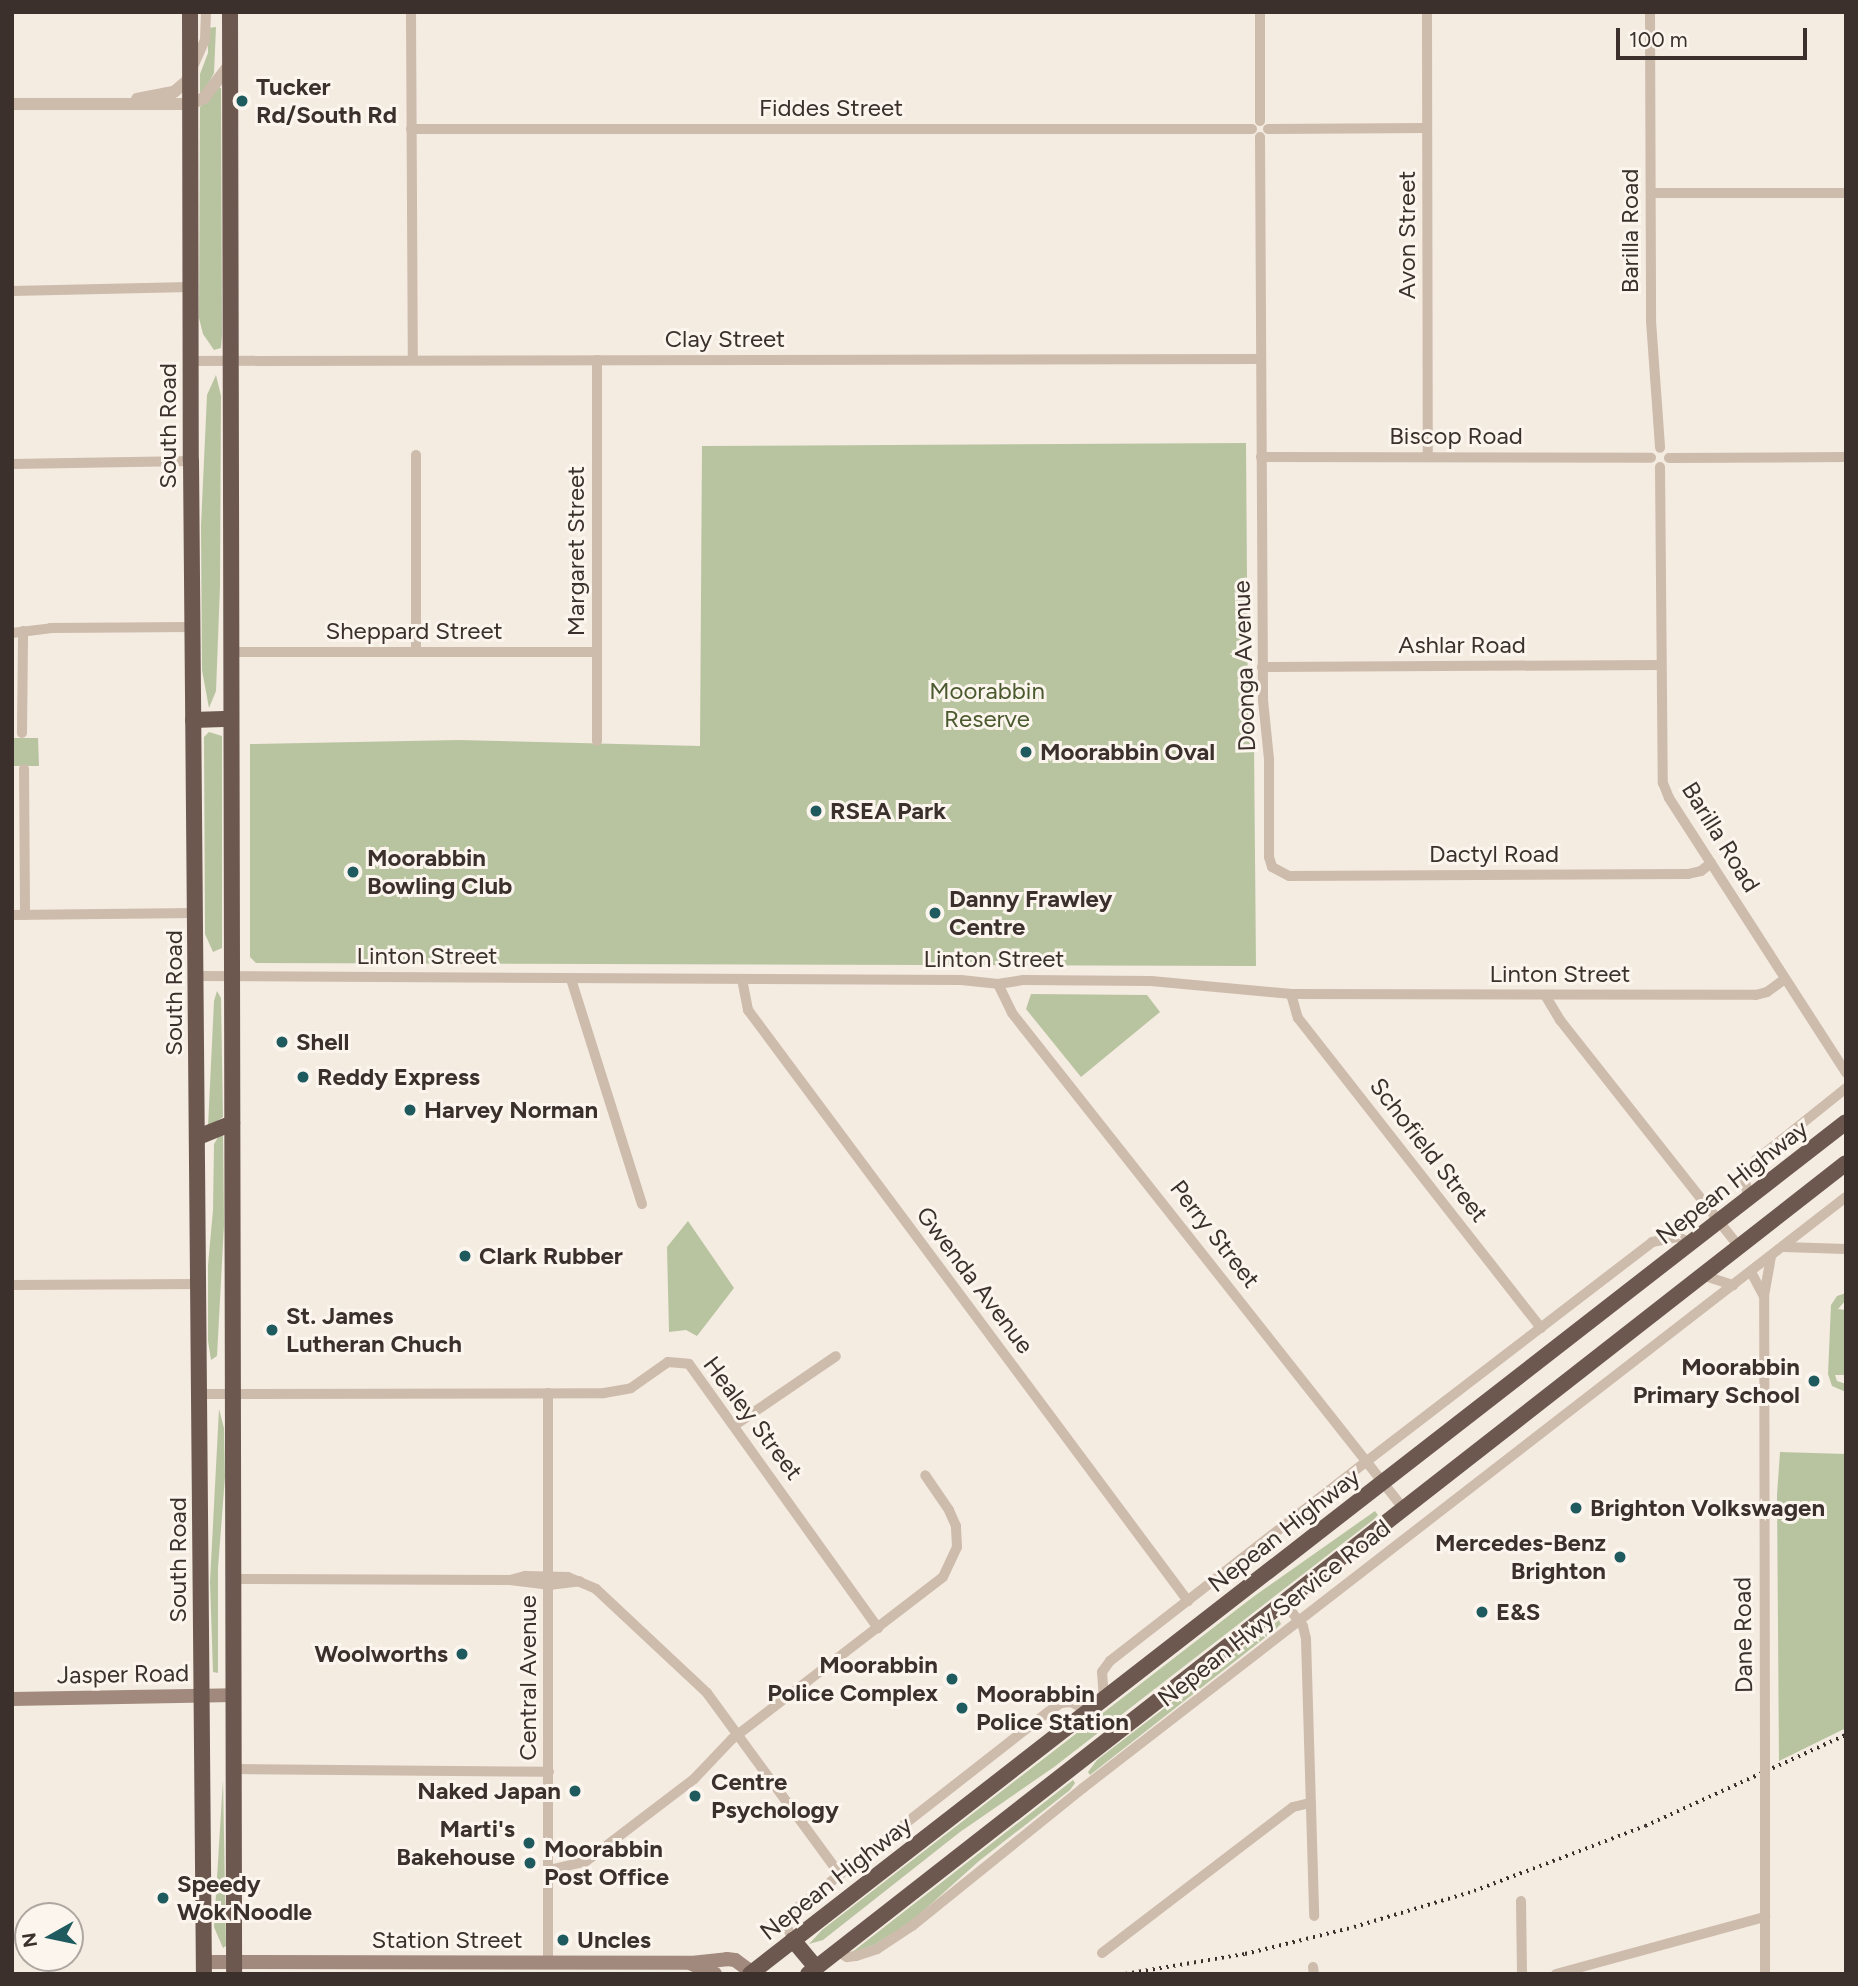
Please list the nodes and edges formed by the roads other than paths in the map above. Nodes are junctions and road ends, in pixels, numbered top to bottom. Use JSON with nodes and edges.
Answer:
{"nodes":[{"id":1,"x":190,"y":12,"type":"edge"},
{"id":2,"x":206,"y":12,"type":"edge"},
{"id":3,"x":230,"y":12,"type":"edge"},
{"id":4,"x":411,"y":12,"type":"edge"},
{"id":5,"x":1260,"y":12,"type":"edge"},
{"id":6,"x":1427,"y":12,"type":"edge"},
{"id":7,"x":1650,"y":12,"type":"edge"},
{"id":8,"x":230,"y":64,"type":"junction"},
{"id":9,"x":190,"y":75,"type":"junction"},
{"id":10,"x":120,"y":102,"type":"junction"},
{"id":11,"x":12,"y":104,"type":"edge"},
{"id":12,"x":190,"y":104,"type":"junction"},
{"id":13,"x":1260,"y":121,"type":"junction"},
{"id":14,"x":1427,"y":128,"type":"junction"},
{"id":15,"x":411,"y":129,"type":"junction"},
{"id":16,"x":1252,"y":129,"type":"junction"},
{"id":17,"x":1268,"y":129,"type":"junction"},
{"id":18,"x":1261,"y":137,"type":"junction"},
{"id":19,"x":1651,"y":193,"type":"junction"},
{"id":20,"x":1846,"y":193,"type":"edge"},
{"id":21,"x":191,"y":287,"type":"junction"},
{"id":22,"x":12,"y":291,"type":"edge"},
{"id":23,"x":413,"y":359,"type":"junction"},
{"id":24,"x":1261,"y":359,"type":"junction"},
{"id":25,"x":597,"y":360,"type":"junction"},
{"id":26,"x":190,"y":361,"type":"junction"},
{"id":27,"x":231,"y":361,"type":"junction"},
{"id":28,"x":1660,"y":449,"type":"junction"},
{"id":29,"x":416,"y":455,"type":"dead end"},
{"id":30,"x":1261,"y":457,"type":"junction"},
{"id":31,"x":1428,"y":457,"type":"junction"},
{"id":32,"x":1651,"y":457,"type":"junction"},
{"id":33,"x":1846,"y":457,"type":"edge"},
{"id":34,"x":1669,"y":458,"type":"junction"},
{"id":35,"x":191,"y":461,"type":"junction"},
{"id":36,"x":12,"y":464,"type":"edge"},
{"id":37,"x":1660,"y":467,"type":"junction"},
{"id":38,"x":192,"y":626,"type":"junction"},
{"id":39,"x":17,"y":632,"type":"edge"},
{"id":40,"x":231,"y":652,"type":"junction"},
{"id":41,"x":416,"y":652,"type":"junction"},
{"id":42,"x":597,"y":652,"type":"junction"},
{"id":43,"x":1661,"y":665,"type":"junction"},
{"id":44,"x":1262,"y":667,"type":"junction"},
{"id":45,"x":231,"y":719,"type":"junction"},
{"id":46,"x":193,"y":720,"type":"junction"},
{"id":47,"x":23,"y":733,"type":"dead end"},
{"id":48,"x":597,"y":741,"type":"dead end"},
{"id":49,"x":24,"y":769,"type":"dead end"},
{"id":50,"x":1711,"y":863,"type":"junction"},
{"id":51,"x":1276,"y":872,"type":"joint"},
{"id":52,"x":196,"y":914,"type":"junction"},
{"id":53,"x":12,"y":915,"type":"edge"},
{"id":54,"x":25,"y":915,"type":"junction"},
{"id":55,"x":197,"y":976,"type":"junction"},
{"id":56,"x":232,"y":976,"type":"junction"},
{"id":57,"x":571,"y":979,"type":"junction"},
{"id":58,"x":742,"y":979,"type":"junction"},
{"id":59,"x":1785,"y":979,"type":"junction"},
{"id":60,"x":998,"y":984,"type":"junction"},
{"id":61,"x":1291,"y":994,"type":"junction"},
{"id":62,"x":1545,"y":995,"type":"junction"},
{"id":63,"x":1846,"y":1073,"type":"edge"},
{"id":64,"x":1846,"y":1088,"type":"edge"},
{"id":65,"x":1846,"y":1122,"type":"edge"},
{"id":66,"x":232,"y":1123,"type":"junction"},
{"id":67,"x":198,"y":1136,"type":"junction"},
{"id":68,"x":1846,"y":1163,"type":"edge"},
{"id":69,"x":1846,"y":1197,"type":"edge"},
{"id":70,"x":1748,"y":1198,"type":"junction"},
{"id":71,"x":642,"y":1205,"type":"dead end"},
{"id":72,"x":1718,"y":1222,"type":"junction"},
{"id":73,"x":1691,"y":1243,"type":"junction"},
{"id":74,"x":1739,"y":1247,"type":"junction"},
{"id":75,"x":1784,"y":1247,"type":"junction"},
{"id":76,"x":1846,"y":1249,"type":"edge"},
{"id":77,"x":1771,"y":1256,"type":"junction"},
{"id":78,"x":1751,"y":1272,"type":"junction"},
{"id":79,"x":1702,"y":1275,"type":"junction"},
{"id":80,"x":12,"y":1284,"type":"edge"},
{"id":81,"x":199,"y":1284,"type":"junction"},
{"id":82,"x":1733,"y":1285,"type":"junction"},
{"id":83,"x":1764,"y":1296,"type":"junction"},
{"id":84,"x":1541,"y":1328,"type":"junction"},
{"id":85,"x":836,"y":1356,"type":"dead end"},
{"id":86,"x":234,"y":1393,"type":"junction"},
{"id":87,"x":548,"y":1393,"type":"junction"},
{"id":88,"x":200,"y":1394,"type":"junction"},
{"id":89,"x":735,"y":1425,"type":"junction"},
{"id":90,"x":1367,"y":1461,"type":"junction"},
{"id":91,"x":925,"y":1475,"type":"dead end"},
{"id":92,"x":1383,"y":1482,"type":"junction"},
{"id":93,"x":1404,"y":1508,"type":"junction"},
{"id":94,"x":235,"y":1579,"type":"junction"},
{"id":95,"x":549,"y":1580,"type":"junction"},
{"id":96,"x":1188,"y":1601,"type":"junction"},
{"id":97,"x":1283,"y":1602,"type":"junction"},
{"id":98,"x":1298,"y":1620,"type":"junction"},
{"id":99,"x":878,"y":1628,"type":"junction"},
{"id":100,"x":202,"y":1695,"type":"junction"},
{"id":101,"x":234,"y":1695,"type":"junction"},
{"id":102,"x":12,"y":1699,"type":"edge"},
{"id":103,"x":1104,"y":1700,"type":"junction"},
{"id":104,"x":1089,"y":1712,"type":"junction"},
{"id":105,"x":738,"y":1736,"type":"junction"},
{"id":106,"x":1081,"y":1759,"type":"junction"},
{"id":107,"x":235,"y":1769,"type":"junction"},
{"id":108,"x":549,"y":1772,"type":"junction"},
{"id":109,"x":1083,"y":1787,"type":"junction"},
{"id":110,"x":1311,"y":1803,"type":"junction"},
{"id":111,"x":549,"y":1870,"type":"junction"},
{"id":112,"x":840,"y":1875,"type":"junction"},
{"id":113,"x":1521,"y":1901,"type":"dead end"},
{"id":114,"x":1314,"y":1916,"type":"dead end"},
{"id":115,"x":1765,"y":1917,"type":"junction"},
{"id":116,"x":793,"y":1940,"type":"junction"},
{"id":117,"x":837,"y":1951,"type":"junction"},
{"id":118,"x":1102,"y":1953,"type":"dead end"},
{"id":119,"x":548,"y":1962,"type":"junction"},
{"id":120,"x":691,"y":1963,"type":"junction"},
{"id":121,"x":204,"y":1968,"type":"edge"},
{"id":122,"x":234,"y":1968,"type":"edge"},
{"id":123,"x":812,"y":1970,"type":"edge"},
{"id":124,"x":752,"y":1973,"type":"edge"},
{"id":125,"x":715,"y":1974,"type":"edge"},
{"id":126,"x":1522,"y":1974,"type":"edge"},
{"id":127,"x":1556,"y":1974,"type":"edge"},
{"id":128,"x":1765,"y":1974,"type":"edge"}],
"edges":[{"from":1,"to":9,"type":"highway","name":"South Road"},
{"from":2,"to":9,"type":"street"},
{"from":3,"to":8,"type":"highway"},
{"from":4,"to":15,"type":"street"},
{"from":5,"to":13,"type":"street"},
{"from":6,"to":14,"type":"street","name":"Avon Street"},
{"from":7,"to":19,"type":"street","name":"Barilla Road"},
{"from":8,"to":12,"type":"street"},
{"from":8,"to":27,"type":"highway"},
{"from":9,"to":10,"type":"street"},
{"from":9,"to":12,"type":"highway","name":"South Road"},
{"from":10,"to":11,"type":"street"},
{"from":10,"to":12,"type":"street"},
{"from":12,"to":21,"type":"highway","name":"South Road"},
{"from":13,"to":16,"type":"street"},
{"from":13,"to":17,"type":"street"},
{"from":14,"to":17,"type":"street"},
{"from":14,"to":31,"type":"street","name":"Avon Street"},
{"from":15,"to":16,"type":"street","name":"Fiddes Street"},
{"from":15,"to":23,"type":"street"},
{"from":16,"to":18,"type":"street"},
{"from":17,"to":18,"type":"street"},
{"from":18,"to":24,"type":"street","name":"Doonga Avenue"},
{"from":19,"to":20,"type":"street"},
{"from":19,"to":28,"type":"street","name":"Barilla Road"},
{"from":21,"to":22,"type":"street"},
{"from":21,"to":26,"type":"highway","name":"South Road"},
{"from":23,"to":25,"type":"street","name":"Clay Street"},
{"from":23,"to":27,"type":"street","name":"Clay Street"},
{"from":24,"to":25,"type":"street","name":"Clay Street"},
{"from":24,"to":30,"type":"street","name":"Doonga Avenue"},
{"from":25,"to":42,"type":"street","name":"Margaret Street"},
{"from":26,"to":27,"type":"street","name":"Clay Street"},
{"from":26,"to":35,"type":"highway","name":"South Road"},
{"from":27,"to":40,"type":"highway"},
{"from":28,"to":32,"type":"street"},
{"from":28,"to":34,"type":"street"},
{"from":29,"to":41,"type":"street"},
{"from":30,"to":31,"type":"street","name":"Biscop Road"},
{"from":30,"to":44,"type":"street","name":"Doonga Avenue"},
{"from":31,"to":32,"type":"street","name":"Biscop Road"},
{"from":32,"to":37,"type":"street"},
{"from":33,"to":34,"type":"street"},
{"from":34,"to":37,"type":"street"},
{"from":35,"to":36,"type":"street"},
{"from":35,"to":38,"type":"highway","name":"South Road"},
{"from":37,"to":43,"type":"street","name":"Barilla Road"},
{"from":38,"to":39,"type":"street"},
{"from":38,"to":46,"type":"highway","name":"South Road"},
{"from":39,"to":47,"type":"street"},
{"from":40,"to":41,"type":"street","name":"Sheppard Street"},
{"from":40,"to":45,"type":"highway"},
{"from":41,"to":42,"type":"street","name":"Sheppard Street"},
{"from":42,"to":48,"type":"street","name":"Margaret Street"},
{"from":43,"to":44,"type":"street","name":"Ashlar Road"},
{"from":43,"to":50,"type":"street","name":"Barilla Road"},
{"from":44,"to":51,"type":"street","name":"Doonga Avenue"},
{"from":45,"to":46,"type":"highway"},
{"from":45,"to":56,"type":"highway"},
{"from":46,"to":52,"type":"highway","name":"South Road"},
{"from":49,"to":54,"type":"street"},
{"from":50,"to":51,"type":"street","name":"Dactyl Road"},
{"from":50,"to":59,"type":"street","name":"Barilla Road"},
{"from":52,"to":54,"type":"street"},
{"from":52,"to":55,"type":"highway","name":"South Road"},
{"from":53,"to":54,"type":"street"},
{"from":55,"to":56,"type":"street","name":"Linton Street"},
{"from":55,"to":67,"type":"highway","name":"South Road"},
{"from":56,"to":57,"type":"street","name":"Linton Street"},
{"from":56,"to":66,"type":"highway"},
{"from":57,"to":58,"type":"street","name":"Linton Street"},
{"from":57,"to":71,"type":"street"},
{"from":58,"to":60,"type":"street","name":"Linton Street"},
{"from":58,"to":96,"type":"street","name":"Gwenda Avenue"},
{"from":59,"to":62,"type":"street","name":"Linton Street"},
{"from":59,"to":63,"type":"street","name":"Barilla Road"},
{"from":60,"to":61,"type":"street","name":"Linton Street"},
{"from":60,"to":90,"type":"street","name":"Perry Street"},
{"from":61,"to":62,"type":"street","name":"Linton Street"},
{"from":61,"to":84,"type":"street","name":"Schofield Street"},
{"from":62,"to":72,"type":"street"},
{"from":64,"to":70,"type":"street"},
{"from":65,"to":70,"type":"highway","name":"Nepean Highway"},
{"from":66,"to":67,"type":"highway"},
{"from":66,"to":86,"type":"highway"},
{"from":67,"to":81,"type":"highway","name":"South Road"},
{"from":68,"to":74,"type":"highway"},
{"from":69,"to":75,"type":"street","name":"Nepean Hwy Service Road"},
{"from":70,"to":72,"type":"highway","name":"Nepean Highway"},
{"from":72,"to":73,"type":"highway","name":"Nepean Highway"},
{"from":72,"to":74,"type":"street"},
{"from":73,"to":84,"type":"street"},
{"from":73,"to":92,"type":"highway","name":"Nepean Highway"},
{"from":74,"to":79,"type":"highway"},
{"from":75,"to":76,"type":"street"},
{"from":75,"to":77,"type":"street","name":"Nepean Hwy Service Road"},
{"from":77,"to":78,"type":"street","name":"Nepean Hwy Service Road"},
{"from":77,"to":83,"type":"street","name":"Dane Road"},
{"from":78,"to":82,"type":"street","name":"Nepean Hwy Service Road"},
{"from":78,"to":83,"type":"street","name":"Dane Road"},
{"from":79,"to":82,"type":"street"},
{"from":79,"to":93,"type":"highway"},
{"from":80,"to":81,"type":"street"},
{"from":81,"to":88,"type":"highway","name":"South Road"},
{"from":82,"to":98,"type":"street","name":"Nepean Hwy Service Road"},
{"from":83,"to":115,"type":"street","name":"Dane Road","bridge":true},
{"from":84,"to":90,"type":"street"},
{"from":85,"to":89,"type":"street"},
{"from":86,"to":87,"type":"street","name":"Healey Street"},
{"from":86,"to":88,"type":"street","name":"Healey Street"},
{"from":86,"to":94,"type":"highway"},
{"from":87,"to":89,"type":"street","name":"Healey Street"},
{"from":87,"to":95,"type":"street","name":"Central Avenue"},
{"from":88,"to":100,"type":"highway","name":"South Road"},
{"from":89,"to":99,"type":"street","name":"Healey Street"},
{"from":90,"to":92,"type":"street","name":"Perry Street"},
{"from":90,"to":96,"type":"street"},
{"from":91,"to":99,"type":"street"},
{"from":92,"to":93,"type":"street","name":"Perry Street"},
{"from":92,"to":103,"type":"highway","name":"Nepean Highway"},
{"from":93,"to":97,"type":"highway"},
{"from":94,"to":95,"type":"street"},
{"from":94,"to":101,"type":"highway"},
{"from":95,"to":105,"type":"street"},
{"from":95,"to":108,"type":"street","name":"Central Avenue"},
{"from":96,"to":103,"type":"street"},
{"from":97,"to":98,"type":"street"},
{"from":97,"to":106,"type":"highway"},
{"from":98,"to":109,"type":"street","name":"Nepean Hwy Service Road"},
{"from":98,"to":110,"type":"street"},
{"from":99,"to":105,"type":"street"},
{"from":100,"to":101,"type":"main road","name":"Jasper Road"},
{"from":100,"to":102,"type":"main road","name":"Jasper Road"},
{"from":100,"to":121,"type":"highway","name":"South Road"},
{"from":101,"to":107,"type":"highway"},
{"from":103,"to":104,"type":"highway","name":"Nepean Highway"},
{"from":104,"to":112,"type":"street"},
{"from":104,"to":116,"type":"highway","name":"Nepean Highway"},
{"from":105,"to":111,"type":"street"},
{"from":105,"to":112,"type":"street"},
{"from":106,"to":109,"type":"street"},
{"from":106,"to":117,"type":"highway"},
{"from":107,"to":108,"type":"street"},
{"from":107,"to":122,"type":"highway"},
{"from":108,"to":111,"type":"street","name":"Central Avenue"},
{"from":109,"to":117,"type":"street","name":"Nepean Hwy Service Road"},
{"from":110,"to":114,"type":"street"},
{"from":110,"to":118,"type":"street"},
{"from":111,"to":119,"type":"street","name":"Central Avenue"},
{"from":112,"to":116,"type":"street"},
{"from":113,"to":126,"type":"street"},
{"from":115,"to":127,"type":"street"},
{"from":115,"to":128,"type":"street","name":"Dane Road"},
{"from":116,"to":123,"type":"highway"},
{"from":116,"to":124,"type":"highway","name":"Nepean Highway"},
{"from":117,"to":123,"type":"highway"},
{"from":119,"to":120,"type":"main road","name":"Station Street"},
{"from":119,"to":122,"type":"main road","name":"Station Street"},
{"from":120,"to":124,"type":"main road","name":"Station Street"},
{"from":120,"to":125,"type":"main road","name":"Station Street"},
{"from":121,"to":122,"type":"main road","name":"Station Street"}]}
